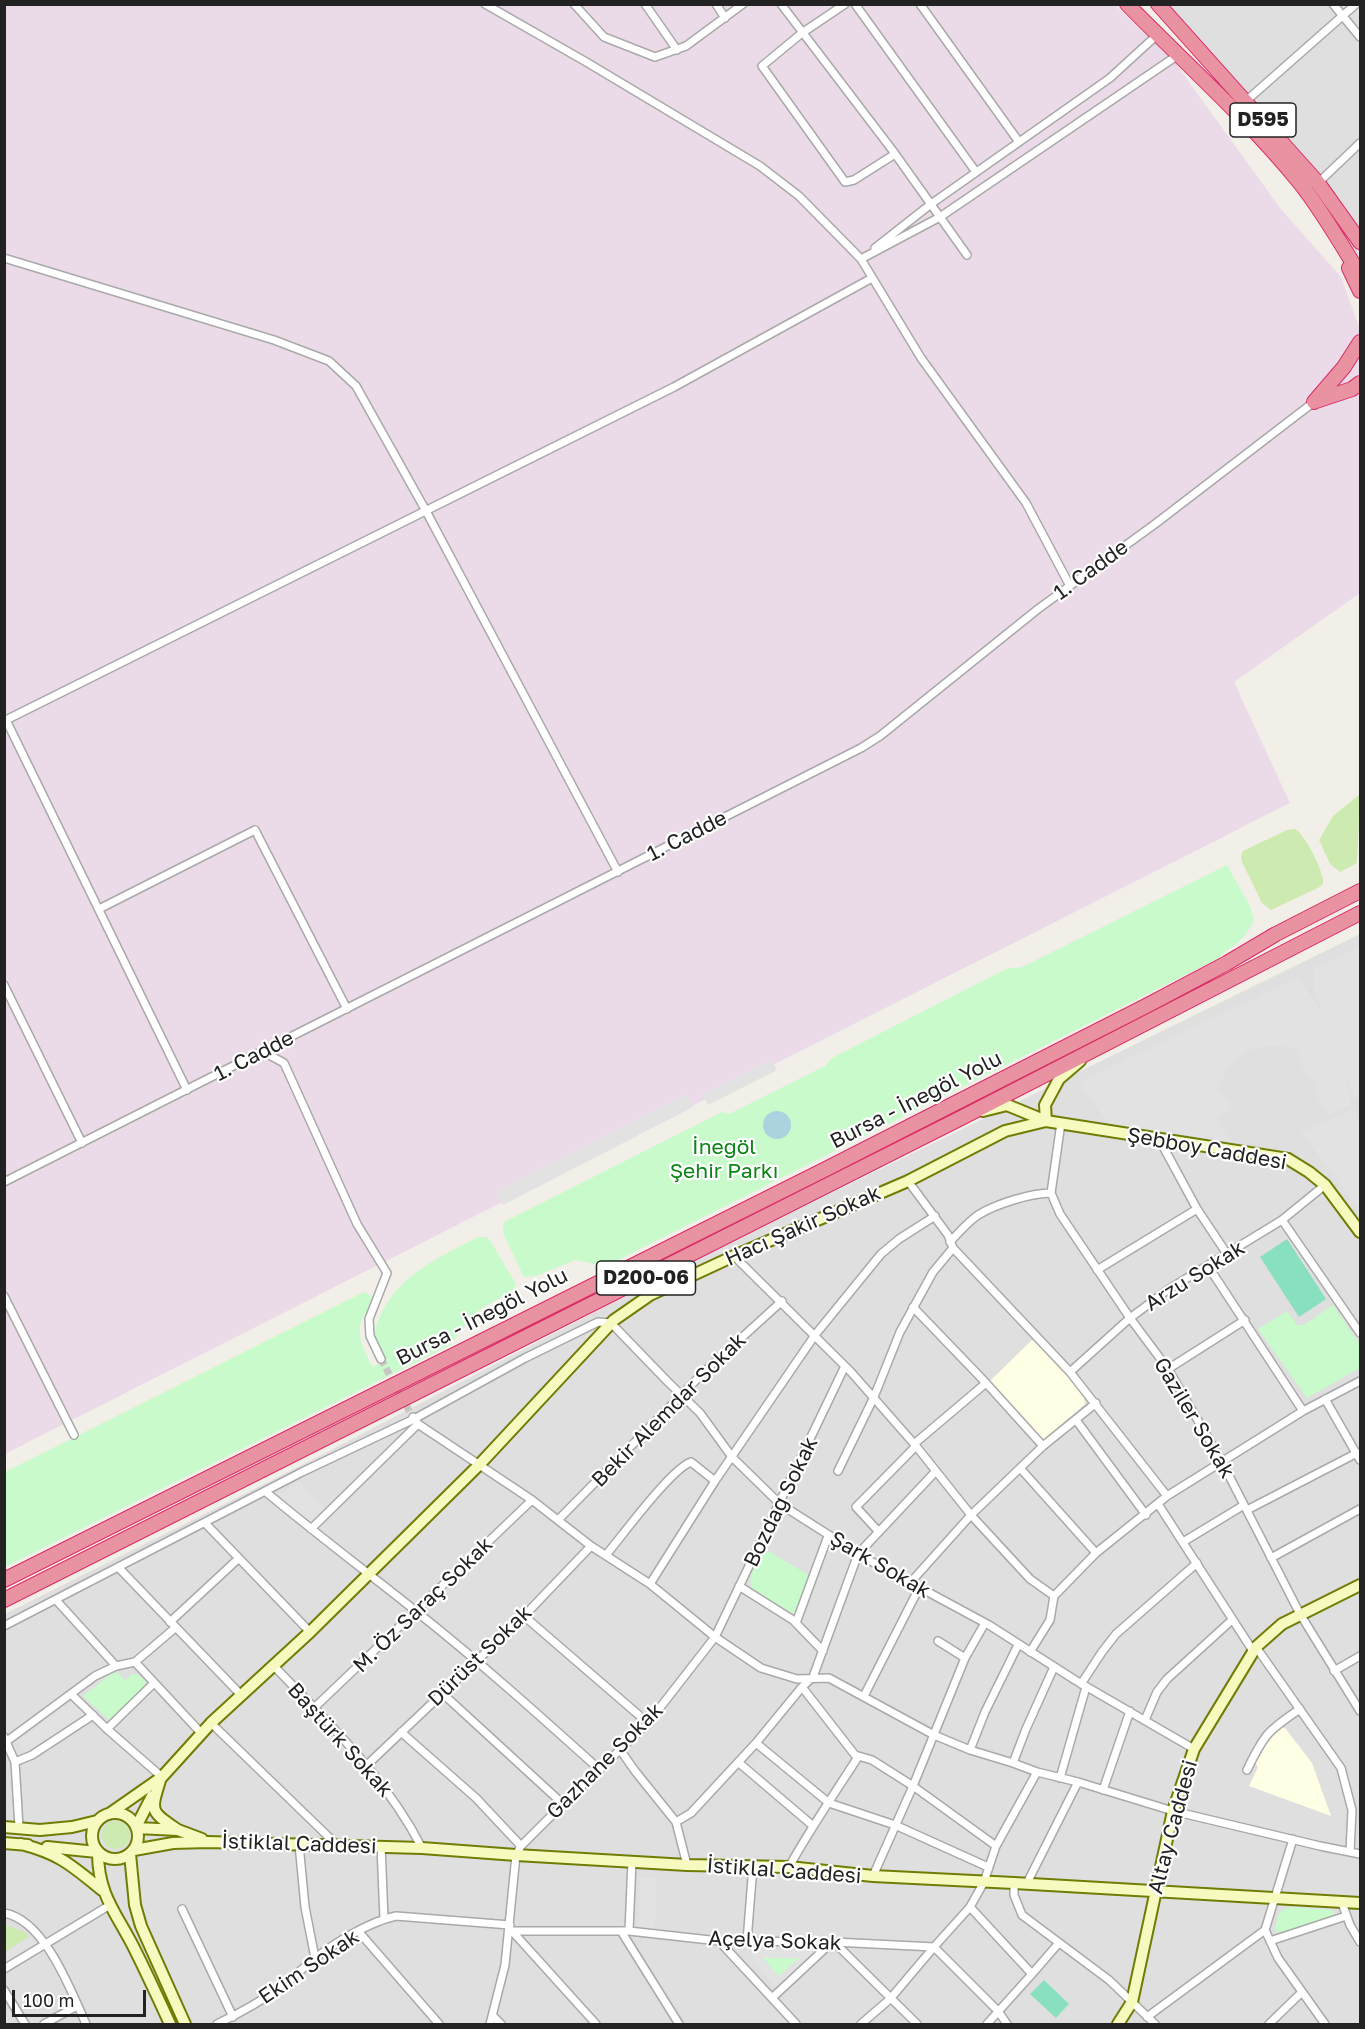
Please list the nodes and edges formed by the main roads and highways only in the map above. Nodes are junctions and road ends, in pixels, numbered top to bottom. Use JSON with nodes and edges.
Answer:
{"nodes":[{"id":1,"x":1127,"y":4,"type":"edge"},
{"id":2,"x":1158,"y":4,"type":"edge"},
{"id":3,"x":1328,"y":222,"type":"junction"},
{"id":4,"x":1360,"y":242,"type":"edge"},
{"id":5,"x":1360,"y":275,"type":"edge"},
{"id":6,"x":1360,"y":291,"type":"edge"},
{"id":7,"x":1360,"y":342,"type":"edge"},
{"id":8,"x":1360,"y":355,"type":"edge"},
{"id":9,"x":1344,"y":367,"type":"junction"},
{"id":10,"x":1360,"y":382,"type":"edge"},
{"id":11,"x":1360,"y":883,"type":"edge"},
{"id":12,"x":1360,"y":891,"type":"edge"},
{"id":13,"x":1347,"y":897,"type":"junction"},
{"id":14,"x":1360,"y":914,"type":"edge"},
{"id":15,"x":1088,"y":1054,"type":"junction"},
{"id":16,"x":963,"y":1117,"type":"junction"},
{"id":17,"x":1046,"y":1121,"type":"junction"},
{"id":18,"x":1360,"y":1232,"type":"edge"},
{"id":19,"x":4,"y":1580,"type":"edge"},
{"id":20,"x":1360,"y":1585,"type":"edge"},
{"id":21,"x":4,"y":1600,"type":"edge"},
{"id":22,"x":162,"y":1777,"type":"junction"},
{"id":23,"x":109,"y":1814,"type":"junction"},
{"id":24,"x":98,"y":1821,"type":"junction"},
{"id":25,"x":4,"y":1827,"type":"edge"},
{"id":26,"x":136,"y":1828,"type":"junction"},
{"id":27,"x":178,"y":1830,"type":"junction"},
{"id":28,"x":208,"y":1842,"type":"junction"},
{"id":29,"x":4,"y":1843,"type":"edge"},
{"id":30,"x":21,"y":1844,"type":"junction"},
{"id":31,"x":98,"y":1852,"type":"junction"},
{"id":32,"x":132,"y":1852,"type":"junction"},
{"id":33,"x":102,"y":1890,"type":"junction"},
{"id":34,"x":1156,"y":1891,"type":"junction"},
{"id":35,"x":1360,"y":1903,"type":"edge"},
{"id":36,"x":170,"y":2025,"type":"edge"},
{"id":37,"x":185,"y":2025,"type":"edge"},
{"id":38,"x":1118,"y":2025,"type":"edge"}],
"edges":[{"from":1,"to":3,"type":"highway","number":"D595"},
{"from":2,"to":4,"type":"highway","number":"D595"},
{"from":3,"to":5,"type":"highway","number":"D595"},
{"from":3,"to":6,"type":"highway"},
{"from":7,"to":9,"type":"highway"},
{"from":8,"to":9,"type":"highway"},
{"from":9,"to":10,"type":"highway"},
{"from":11,"to":13,"type":"highway"},
{"from":12,"to":13,"type":"highway","name":"Bursa - İnegöl Yolu","number":"D200-06"},
{"from":13,"to":19,"type":"highway","name":"Bursa - İnegöl Yolu","number":"D200-06"},
{"from":14,"to":15,"type":"highway","name":"Bursa - İnegöl Yolu","number":"D200-06"},
{"from":15,"to":16,"type":"highway","name":"Bursa - İnegöl Yolu","number":"D200-06"},
{"from":15,"to":17,"type":"main road"},
{"from":16,"to":17,"type":"main road"},
{"from":16,"to":21,"type":"highway","name":"Bursa - İnegöl Yolu","number":"D200-06"},
{"from":17,"to":18,"type":"main road","name":"Şebboy Caddesi"},
{"from":17,"to":22,"type":"main road","name":"Hacı Şakir Sokak"},
{"from":20,"to":34,"type":"main road","name":"Altay Caddesi"},
{"from":22,"to":23,"type":"main road"},
{"from":22,"to":26,"type":"main road"},
{"from":22,"to":27,"type":"main road"},
{"from":23,"to":24,"type":"main road"},
{"from":23,"to":26,"type":"main road"},
{"from":24,"to":25,"type":"main road"},
{"from":24,"to":31,"type":"main road"},
{"from":26,"to":27,"type":"main road","name":"İstiklal Caddesi"},
{"from":26,"to":32,"type":"main road"},
{"from":27,"to":28,"type":"main road","name":"İstiklal Caddesi"},
{"from":28,"to":32,"type":"main road","name":"İstiklal Caddesi"},
{"from":28,"to":34,"type":"main road","name":"İstiklal Caddesi"},
{"from":29,"to":30,"type":"main road"},
{"from":30,"to":31,"type":"main road"},
{"from":30,"to":33,"type":"main road"},
{"from":31,"to":32,"type":"main road"},
{"from":31,"to":33,"type":"main road"},
{"from":32,"to":37,"type":"main road"},
{"from":33,"to":36,"type":"main road"},
{"from":34,"to":35,"type":"main road","name":"İstiklal Caddesi"},
{"from":34,"to":38,"type":"main road","name":"Altay Caddesi"}]}
